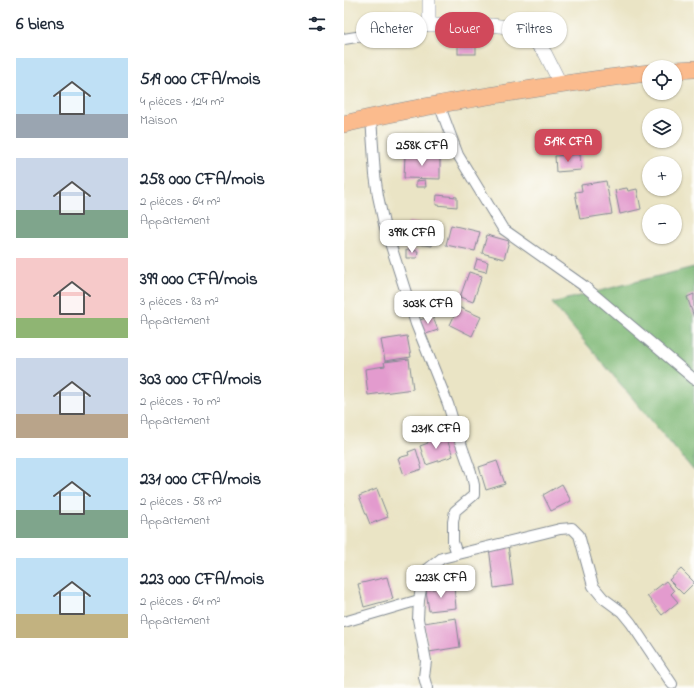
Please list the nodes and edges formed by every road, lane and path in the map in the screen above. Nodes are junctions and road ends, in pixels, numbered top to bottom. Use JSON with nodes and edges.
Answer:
{"nodes":[{"id":1,"x":429,"y":0,"type":"edge"},
{"id":2,"x":429,"y":25,"type":"junction"},
{"id":3,"x":344,"y":39,"type":"edge"},
{"id":4,"x":694,"y":69,"type":"edge"},
{"id":5,"x":682,"y":70,"type":"edge"},
{"id":6,"x":642,"y":74,"type":"edge"},
{"id":7,"x":561,"y":85,"type":"junction"},
{"id":8,"x":439,"y":104,"type":"junction"},
{"id":9,"x":371,"y":118,"type":"junction"},
{"id":10,"x":344,"y":124,"type":"edge"},
{"id":11,"x":694,"y":379,"type":"edge"},
{"id":12,"x":457,"y":554,"type":"junction"},
{"id":13,"x":419,"y":600,"type":"junction"},
{"id":14,"x":344,"y":622,"type":"edge"},
{"id":15,"x":672,"y":684,"type":"dead end"},
{"id":16,"x":426,"y":688,"type":"edge"}],
"edges":[{"from":1,"to":2,"type":"street"},
{"from":2,"to":3,"type":"street"},
{"from":2,"to":7,"type":"street"},
{"from":4,"to":5,"type":"highway"},
{"from":6,"to":7,"type":"highway"},
{"from":7,"to":8,"type":"highway"},
{"from":8,"to":9,"type":"highway"},
{"from":8,"to":11,"type":"street"},
{"from":9,"to":10,"type":"highway"},
{"from":9,"to":12,"type":"street"},
{"from":12,"to":13,"type":"street"},
{"from":12,"to":15,"type":"street"},
{"from":13,"to":14,"type":"street"},
{"from":13,"to":16,"type":"street"}]}
